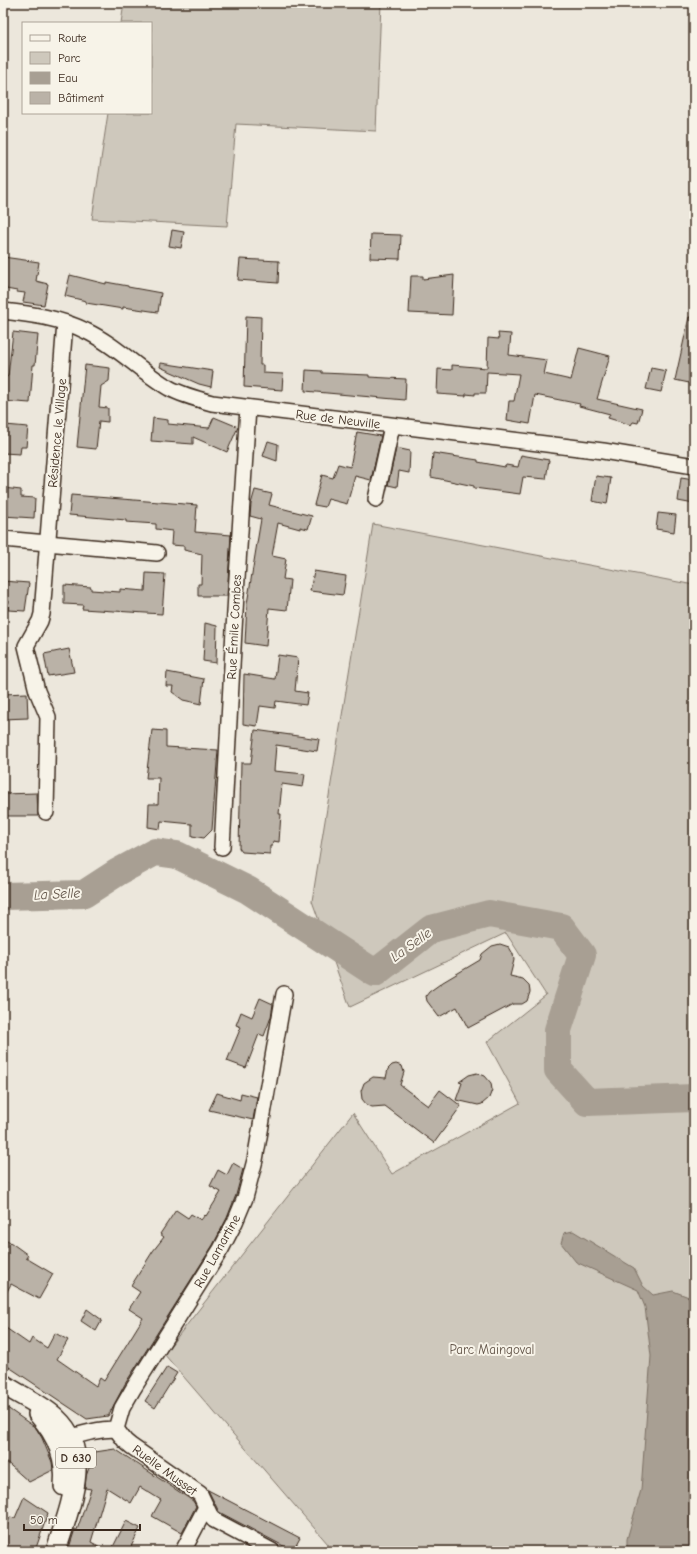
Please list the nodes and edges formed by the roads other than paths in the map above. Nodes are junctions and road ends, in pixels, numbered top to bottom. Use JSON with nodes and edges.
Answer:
{"nodes":[{"id":1,"x":3,"y":311,"type":"edge"},
{"id":2,"x":66,"y":323,"type":"junction"},
{"id":3,"x":248,"y":408,"type":"junction"},
{"id":4,"x":392,"y":426,"type":"junction"},
{"id":5,"x":694,"y":466,"type":"edge"},
{"id":6,"x":376,"y":499,"type":"dead end"},
{"id":7,"x":3,"y":539,"type":"edge"},
{"id":8,"x":48,"y":543,"type":"junction"},
{"id":9,"x":157,"y":553,"type":"dead end"},
{"id":10,"x":46,"y":812,"type":"dead end"},
{"id":11,"x":222,"y":847,"type":"dead end"},
{"id":12,"x":284,"y":994,"type":"dead end"},
{"id":13,"x":8,"y":1388,"type":"edge"},
{"id":14,"x":116,"y":1429,"type":"junction"},
{"id":15,"x":64,"y":1440,"type":"junction"},
{"id":16,"x":206,"y":1507,"type":"junction"},
{"id":17,"x":44,"y":1551,"type":"edge"},
{"id":18,"x":56,"y":1551,"type":"edge"},
{"id":19,"x":183,"y":1551,"type":"edge"},
{"id":20,"x":272,"y":1551,"type":"edge"}],
"edges":[{"from":1,"to":2,"type":"street","name":"Rue de Neuville"},
{"from":2,"to":3,"type":"street","name":"Rue de Neuville"},
{"from":2,"to":8,"type":"street","name":"Résidence le Village"},
{"from":3,"to":4,"type":"street","name":"Rue de Neuville"},
{"from":3,"to":11,"type":"street","name":"Rue Émile Combes"},
{"from":4,"to":5,"type":"street","name":"Rue de Neuville"},
{"from":4,"to":6,"type":"street"},
{"from":7,"to":8,"type":"street"},
{"from":8,"to":9,"type":"street"},
{"from":8,"to":10,"type":"street","name":"Résidence le Village"},
{"from":12,"to":14,"type":"street","name":"Rue Lamartine"},
{"from":13,"to":15,"type":"main road","number":"D 630"},
{"from":14,"to":15,"type":"street"},
{"from":14,"to":16,"type":"street","name":"Ruelle Musset"},
{"from":15,"to":17,"type":"main road","number":"D 630"},
{"from":15,"to":18,"type":"main road","number":"D 630"},
{"from":16,"to":19,"type":"street"},
{"from":16,"to":20,"type":"street","name":"Ruelle Musset"}]}
